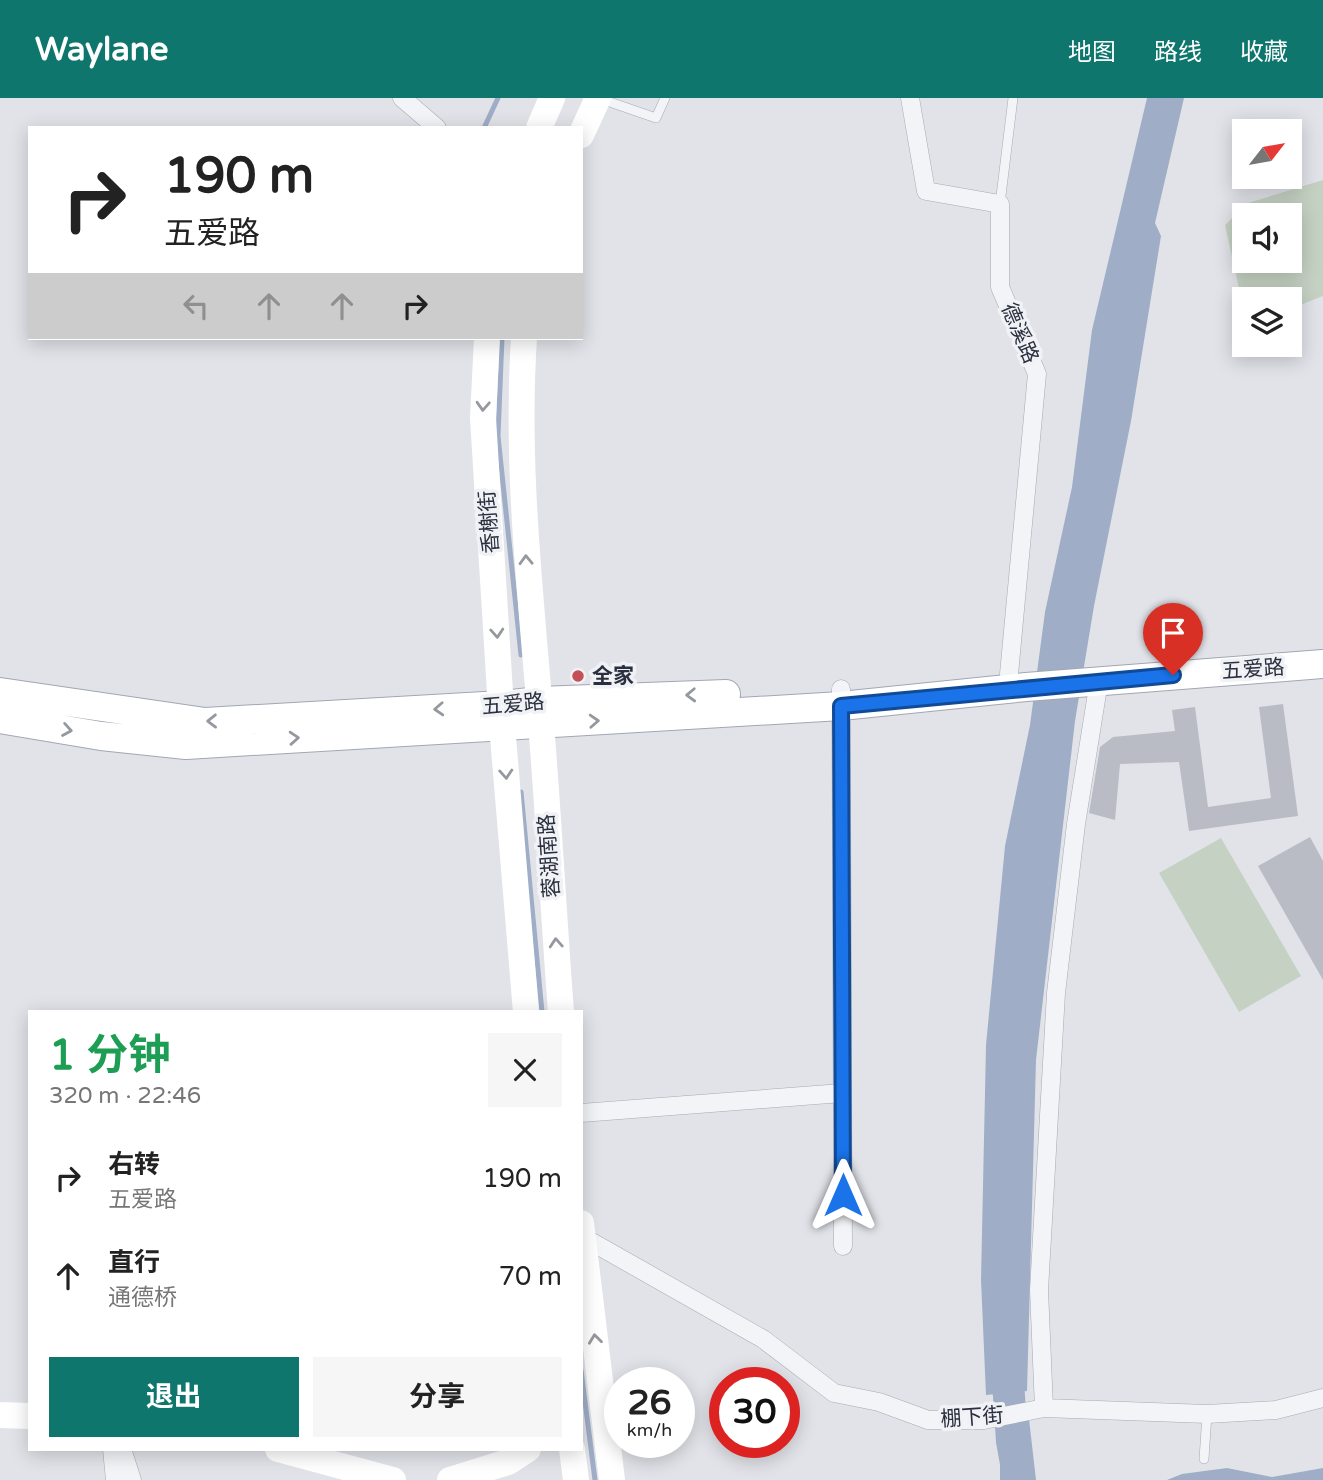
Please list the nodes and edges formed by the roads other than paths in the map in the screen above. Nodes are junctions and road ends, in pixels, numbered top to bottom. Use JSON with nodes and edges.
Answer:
{"nodes":[{"id":1,"x":402,"y":98,"type":"edge"},
{"id":2,"x":552,"y":98,"type":"edge"},
{"id":3,"x":598,"y":98,"type":"edge"},
{"id":4,"x":666,"y":98,"type":"edge"},
{"id":5,"x":910,"y":98,"type":"edge"},
{"id":6,"x":1013,"y":98,"type":"edge"},
{"id":7,"x":435,"y":126,"type":"edge"},
{"id":8,"x":540,"y":126,"type":"edge"},
{"id":9,"x":583,"y":131,"type":"edge"},
{"id":10,"x":1000,"y":204,"type":"junction"},
{"id":11,"x":487,"y":340,"type":"edge"},
{"id":12,"x":524,"y":340,"type":"edge"},
{"id":13,"x":1323,"y":649,"type":"edge"},
{"id":14,"x":1323,"y":664,"type":"edge"},
{"id":15,"x":1100,"y":674,"type":"junction"},
{"id":16,"x":1021,"y":678,"type":"junction"},
{"id":17,"x":0,"y":692,"type":"edge"},
{"id":18,"x":841,"y":698,"type":"junction"},
{"id":19,"x":540,"y":712,"type":"junction"},
{"id":20,"x":502,"y":715,"type":"junction"},
{"id":21,"x":0,"y":719,"type":"edge"},
{"id":22,"x":526,"y":1010,"type":"edge"},
{"id":23,"x":561,"y":1010,"type":"edge"},
{"id":24,"x":842,"y":1093,"type":"junction"},
{"id":25,"x":583,"y":1113,"type":"edge"},
{"id":26,"x":583,"y":1234,"type":"edge"},
{"id":27,"x":583,"y":1241,"type":"edge"},
{"id":28,"x":843,"y":1246,"type":"dead end"},
{"id":29,"x":1323,"y":1398,"type":"edge"},
{"id":30,"x":1044,"y":1408,"type":"junction"},
{"id":31,"x":1207,"y":1414,"type":"junction"},
{"id":32,"x":0,"y":1415,"type":"edge"},
{"id":33,"x":28,"y":1416,"type":"edge"},
{"id":34,"x":112,"y":1451,"type":"edge"},
{"id":35,"x":123,"y":1451,"type":"edge"},
{"id":36,"x":285,"y":1451,"type":"edge"},
{"id":37,"x":525,"y":1451,"type":"edge"},
{"id":38,"x":572,"y":1451,"type":"edge"},
{"id":39,"x":1204,"y":1459,"type":"dead end"},
{"id":40,"x":115,"y":1480,"type":"edge"},
{"id":41,"x":132,"y":1480,"type":"edge"},
{"id":42,"x":393,"y":1480,"type":"edge"},
{"id":43,"x":450,"y":1480,"type":"edge"},
{"id":44,"x":576,"y":1480,"type":"edge"},
{"id":45,"x":612,"y":1480,"type":"edge"}],
"edges":[{"from":1,"to":7,"type":"street"},
{"from":2,"to":8,"type":"main road"},
{"from":3,"to":4,"type":"lane"},
{"from":3,"to":9,"type":"main road"},
{"from":5,"to":10,"type":"street"},
{"from":6,"to":10,"type":"lane"},
{"from":10,"to":16,"type":"street","name":"德溪路"},
{"from":11,"to":20,"type":"main road","name":"香榭街","one_way":true},
{"from":19,"to":12,"type":"main road","name":"蓉湖南路","one_way":true},
{"from":13,"to":15,"type":"main road","name":"五爱路"},
{"from":14,"to":15,"type":"main road","name":"五爱路"},
{"from":15,"to":16,"type":"main road","name":"五爱路"},
{"from":15,"to":30,"type":"street"},
{"from":16,"to":18,"type":"main road","name":"五爱路"},
{"from":20,"to":17,"type":"main road","name":"五爱路","one_way":true},
{"from":18,"to":19,"type":"main road","name":"五爱路"},
{"from":18,"to":24,"type":"street"},
{"from":19,"to":20,"type":"main road","name":"五爱路"},
{"from":23,"to":19,"type":"main road","name":"蓉湖南路","one_way":true},
{"from":21,"to":20,"type":"main road","name":"五爱路","one_way":true},
{"from":20,"to":22,"type":"main road","name":"蓉湖南路","one_way":true},
{"from":24,"to":25,"type":"street"},
{"from":24,"to":28,"type":"street"},
{"from":26,"to":30,"type":"street","name":"棚下街"},
{"from":45,"to":27,"type":"main road","one_way":true},
{"from":29,"to":31,"type":"street","name":"棚下街"},
{"from":30,"to":31,"type":"street","name":"棚下街"},
{"from":31,"to":39,"type":"lane"},
{"from":32,"to":33,"type":"main road"},
{"from":34,"to":40,"type":"street"},
{"from":35,"to":41,"type":"street"},
{"from":36,"to":42,"type":"main road"},
{"from":37,"to":43,"type":"main road"},
{"from":38,"to":44,"type":"main road"}]}
